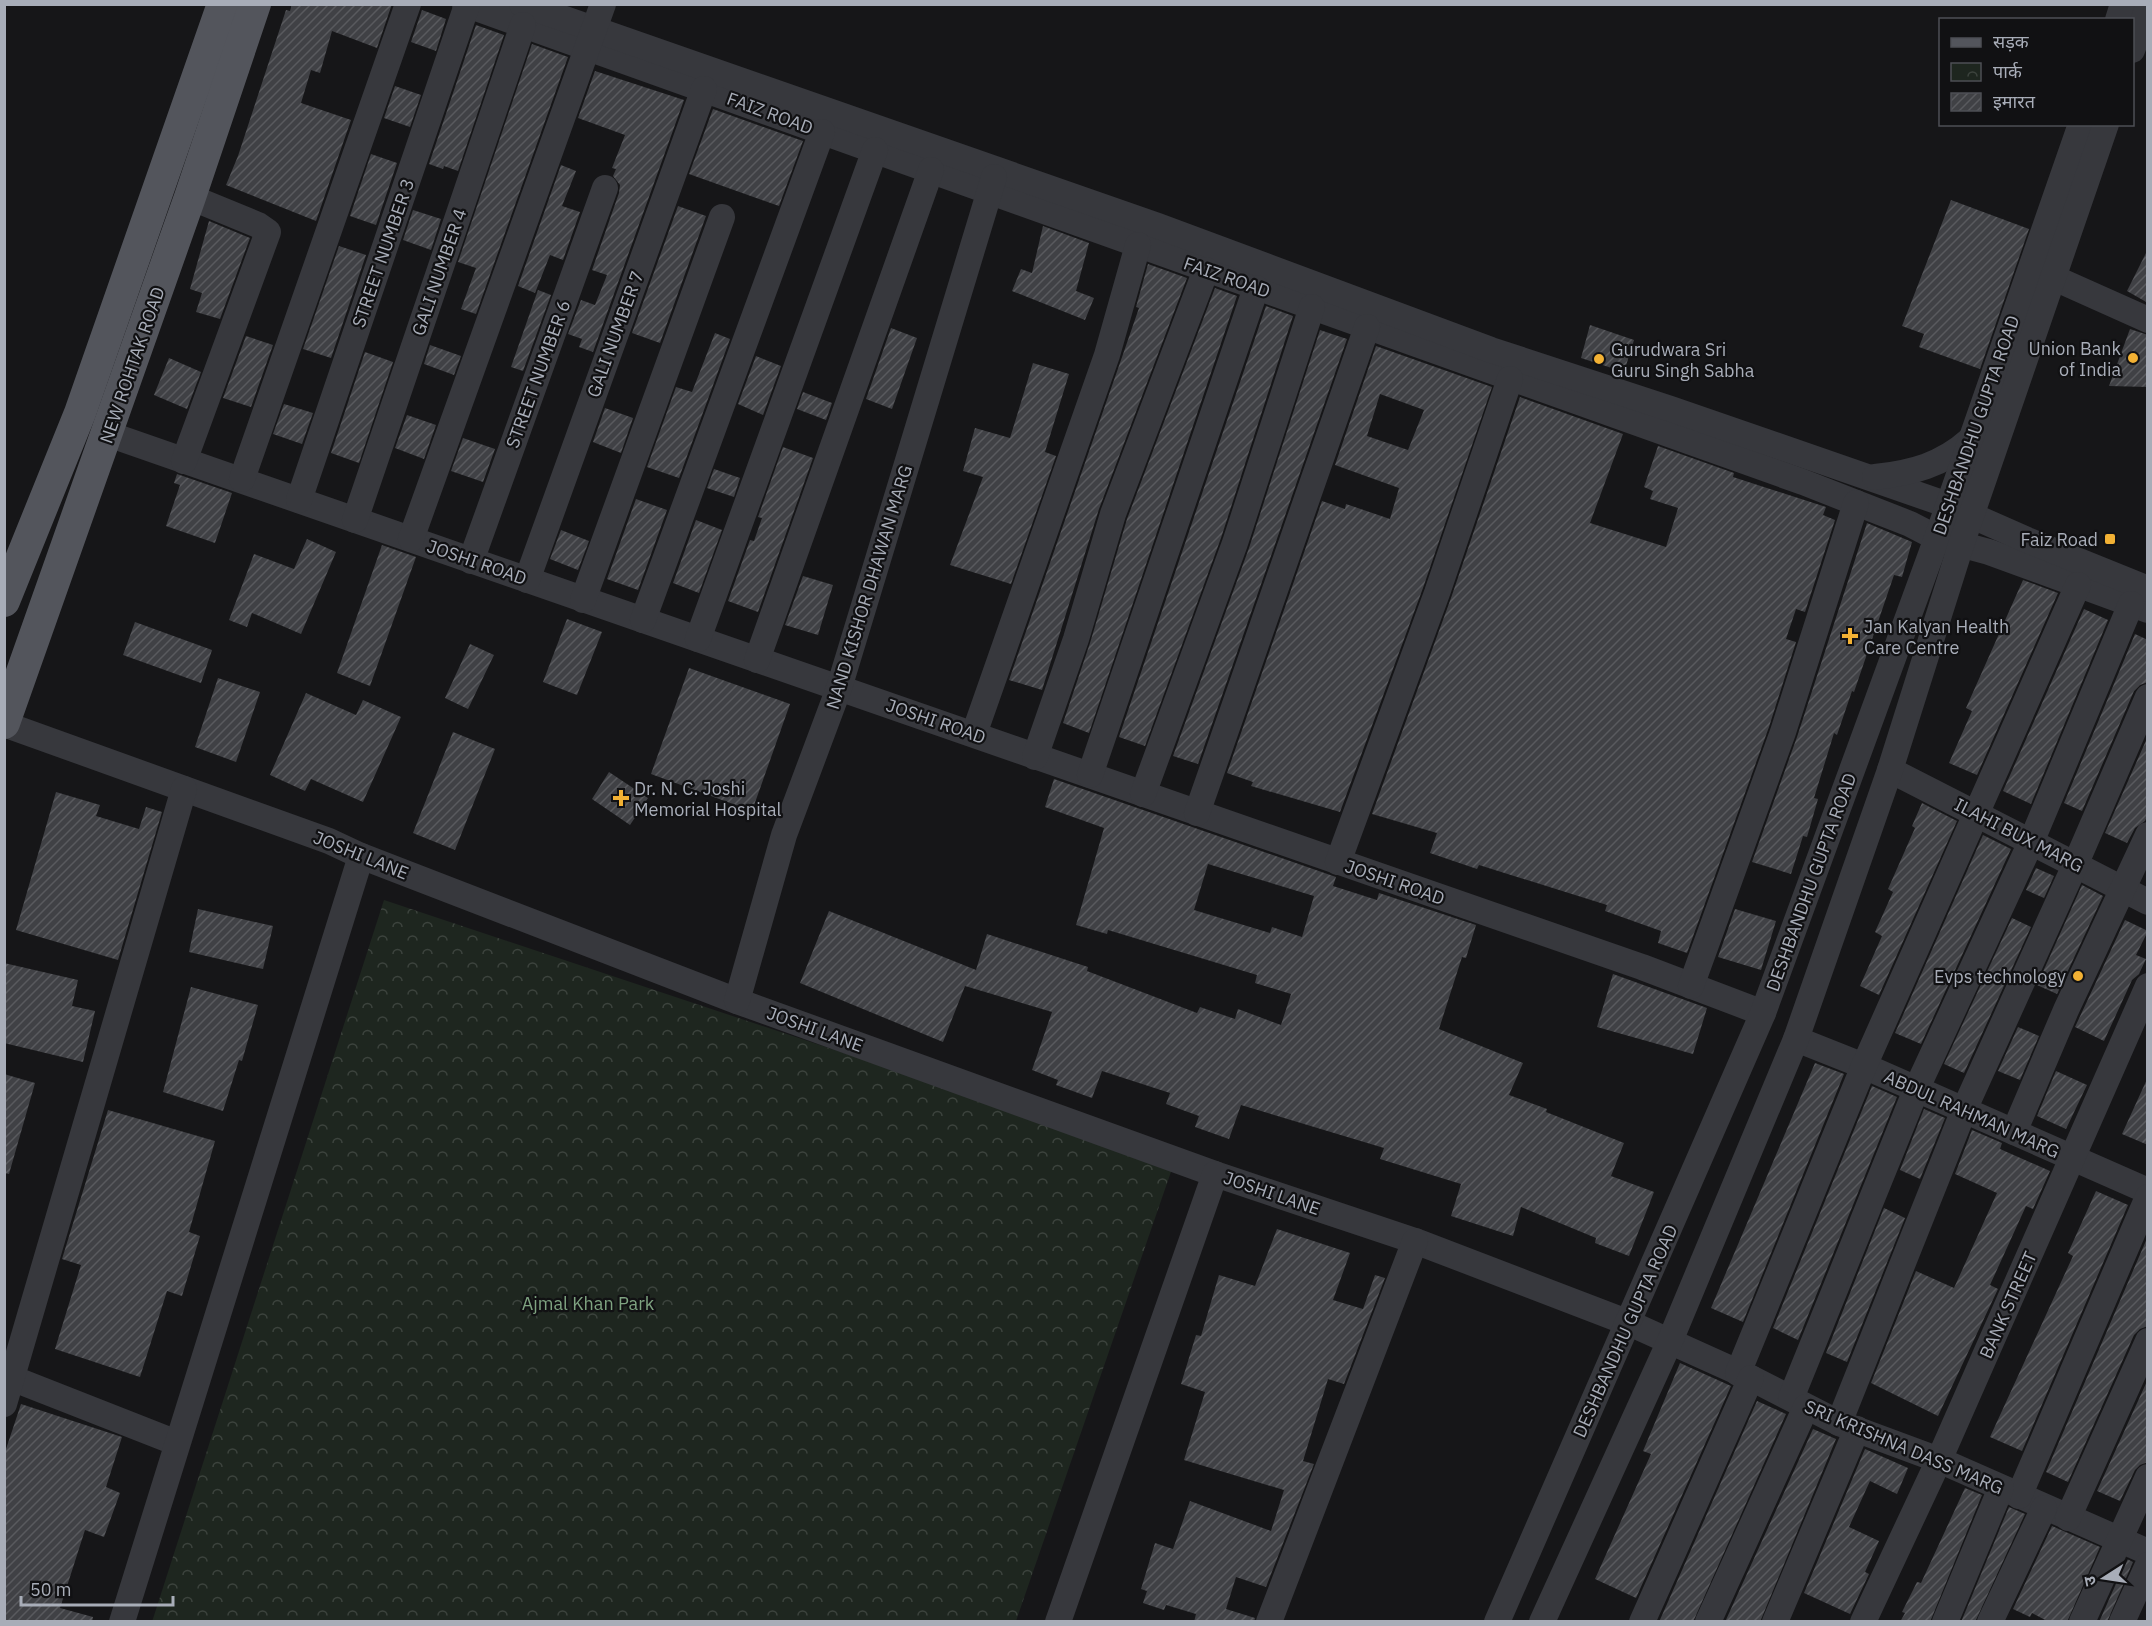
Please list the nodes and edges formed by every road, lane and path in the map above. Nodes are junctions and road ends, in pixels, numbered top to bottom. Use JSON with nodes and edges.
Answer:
{"nodes":[{"id":1,"x":223,"y":4,"type":"edge"},
{"id":2,"x":255,"y":4,"type":"edge"},
{"id":3,"x":408,"y":4,"type":"edge"},
{"id":4,"x":603,"y":4,"type":"edge"},
{"id":5,"x":466,"y":5,"type":"edge"},
{"id":6,"x":2148,"y":8,"type":"edge"},
{"id":7,"x":522,"y":15,"type":"edge"},
{"id":8,"x":590,"y":38,"type":"junction"},
{"id":9,"x":2134,"y":47,"type":"edge"},
{"id":10,"x":704,"y":89,"type":"junction"},
{"id":11,"x":2080,"y":126,"type":"edge"},
{"id":12,"x":2105,"y":126,"type":"edge"},
{"id":13,"x":822,"y":132,"type":"junction"},
{"id":14,"x":875,"y":150,"type":"junction"},
{"id":15,"x":930,"y":170,"type":"junction"},
{"id":16,"x":993,"y":182,"type":"junction"},
{"id":17,"x":605,"y":188,"type":"dead end"},
{"id":18,"x":190,"y":197,"type":"junction"},
{"id":19,"x":722,"y":217,"type":"dead end"},
{"id":20,"x":1138,"y":245,"type":"junction"},
{"id":21,"x":1206,"y":270,"type":"junction"},
{"id":22,"x":2052,"y":277,"type":"junction"},
{"id":23,"x":1256,"y":288,"type":"junction"},
{"id":24,"x":1312,"y":307,"type":"junction"},
{"id":25,"x":2148,"y":320,"type":"edge"},
{"id":26,"x":1367,"y":327,"type":"junction"},
{"id":27,"x":1510,"y":378,"type":"junction"},
{"id":28,"x":108,"y":434,"type":"junction"},
{"id":29,"x":1970,"y":440,"type":"junction"},
{"id":30,"x":184,"y":461,"type":"junction"},
{"id":31,"x":1870,"y":478,"type":"junction"},
{"id":32,"x":242,"y":479,"type":"junction"},
{"id":33,"x":299,"y":500,"type":"junction"},
{"id":34,"x":1856,"y":503,"type":"junction"},
{"id":35,"x":1948,"y":505,"type":"junction"},
{"id":36,"x":1972,"y":515,"type":"junction"},
{"id":37,"x":356,"y":520,"type":"junction"},
{"id":38,"x":1937,"y":538,"type":"junction"},
{"id":39,"x":411,"y":539,"type":"junction"},
{"id":40,"x":1961,"y":544,"type":"junction"},
{"id":41,"x":14,"y":551,"type":"edge"},
{"id":42,"x":471,"y":561,"type":"junction"},
{"id":43,"x":527,"y":580,"type":"junction"},
{"id":44,"x":2078,"y":585,"type":"junction"},
{"id":45,"x":583,"y":600,"type":"junction"},
{"id":46,"x":4,"y":601,"type":"edge"},
{"id":47,"x":2142,"y":601,"type":"edge"},
{"id":48,"x":643,"y":620,"type":"junction"},
{"id":49,"x":698,"y":639,"type":"junction"},
{"id":50,"x":757,"y":660,"type":"junction"},
{"id":51,"x":839,"y":688,"type":"junction"},
{"id":52,"x":2148,"y":697,"type":"edge"},
{"id":53,"x":4,"y":723,"type":"edge"},
{"id":54,"x":974,"y":734,"type":"junction"},
{"id":55,"x":1035,"y":757,"type":"junction"},
{"id":56,"x":1890,"y":770,"type":"junction"},
{"id":57,"x":1090,"y":776,"type":"junction"},
{"id":58,"x":184,"y":789,"type":"junction"},
{"id":59,"x":1143,"y":794,"type":"junction"},
{"id":60,"x":1197,"y":813,"type":"junction"},
{"id":61,"x":1976,"y":814,"type":"junction"},
{"id":62,"x":2148,"y":835,"type":"edge"},
{"id":63,"x":2032,"y":840,"type":"junction"},
{"id":64,"x":361,"y":856,"type":"junction"},
{"id":65,"x":1338,"y":862,"type":"junction"},
{"id":66,"x":2076,"y":863,"type":"junction"},
{"id":67,"x":2123,"y":889,"type":"junction"},
{"id":68,"x":2148,"y":902,"type":"edge"},
{"id":69,"x":1691,"y":986,"type":"junction"},
{"id":70,"x":2148,"y":986,"type":"edge"},
{"id":71,"x":737,"y":1001,"type":"junction"},
{"id":72,"x":1763,"y":1013,"type":"junction"},
{"id":73,"x":1796,"y":1039,"type":"junction"},
{"id":74,"x":1864,"y":1066,"type":"junction"},
{"id":75,"x":1916,"y":1090,"type":"junction"},
{"id":76,"x":1964,"y":1110,"type":"junction"},
{"id":77,"x":2014,"y":1132,"type":"junction"},
{"id":78,"x":2073,"y":1160,"type":"junction"},
{"id":79,"x":1215,"y":1174,"type":"junction"},
{"id":80,"x":2148,"y":1191,"type":"edge"},
{"id":81,"x":2148,"y":1197,"type":"edge"},
{"id":82,"x":1415,"y":1241,"type":"junction"},
{"id":83,"x":1629,"y":1323,"type":"junction"},
{"id":84,"x":1670,"y":1341,"type":"junction"},
{"id":85,"x":2148,"y":1341,"type":"edge"},
{"id":86,"x":9,"y":1376,"type":"edge"},
{"id":87,"x":1744,"y":1376,"type":"junction"},
{"id":88,"x":1798,"y":1402,"type":"junction"},
{"id":89,"x":4,"y":1404,"type":"edge"},
{"id":90,"x":1848,"y":1426,"type":"junction"},
{"id":91,"x":177,"y":1443,"type":"junction"},
{"id":92,"x":1939,"y":1460,"type":"junction"},
{"id":93,"x":2148,"y":1477,"type":"edge"},
{"id":94,"x":2010,"y":1492,"type":"junction"},
{"id":95,"x":2044,"y":1508,"type":"junction"},
{"id":96,"x":2068,"y":1518,"type":"junction"},
{"id":97,"x":2119,"y":1540,"type":"junction"},
{"id":98,"x":2148,"y":1552,"type":"edge"},
{"id":99,"x":2148,"y":1565,"type":"edge"},
{"id":100,"x":122,"y":1622,"type":"edge"},
{"id":101,"x":1058,"y":1622,"type":"edge"},
{"id":102,"x":1269,"y":1622,"type":"edge"},
{"id":103,"x":1497,"y":1622,"type":"edge"},
{"id":104,"x":1542,"y":1622,"type":"edge"},
{"id":105,"x":1642,"y":1622,"type":"edge"},
{"id":106,"x":1708,"y":1622,"type":"edge"},
{"id":107,"x":1775,"y":1622,"type":"edge"},
{"id":108,"x":1863,"y":1622,"type":"edge"},
{"id":109,"x":1945,"y":1622,"type":"edge"},
{"id":110,"x":1990,"y":1622,"type":"edge"},
{"id":111,"x":2082,"y":1622,"type":"edge"},
{"id":112,"x":2122,"y":1622,"type":"edge"}],
"edges":[{"from":1,"to":41,"type":"main road","name":"NEW ROHTAK ROAD"},
{"from":2,"to":18,"type":"main road","name":"NEW ROHTAK ROAD"},
{"from":3,"to":32,"type":"street"},
{"from":4,"to":8,"type":"street"},
{"from":5,"to":7,"type":"street","name":"FAIZ ROAD"},
{"from":5,"to":33,"type":"street","name":"STREET NUMBER 3"},
{"from":6,"to":9,"type":"street"},
{"from":7,"to":8,"type":"street","name":"FAIZ ROAD"},
{"from":7,"to":37,"type":"street","name":"GALI NUMBER 4"},
{"from":8,"to":10,"type":"street","name":"FAIZ ROAD"},
{"from":8,"to":16,"type":"street"},
{"from":8,"to":39,"type":"street"},
{"from":10,"to":13,"type":"street","name":"FAIZ ROAD"},
{"from":10,"to":43,"type":"street","name":"GALI NUMBER 7"},
{"from":11,"to":29,"type":"street","name":"DESHBANDHU GUPTA ROAD"},
{"from":12,"to":22,"type":"street","name":"DESHBANDHU GUPTA ROAD"},
{"from":13,"to":14,"type":"street","name":"FAIZ ROAD"},
{"from":13,"to":48,"type":"street"},
{"from":14,"to":15,"type":"street","name":"FAIZ ROAD"},
{"from":14,"to":49,"type":"street"},
{"from":15,"to":16,"type":"street","name":"FAIZ ROAD"},
{"from":15,"to":50,"type":"street"},
{"from":16,"to":20,"type":"street","name":"FAIZ ROAD"},
{"from":16,"to":31,"type":"street"},
{"from":16,"to":51,"type":"street","name":"NAND KISHOR DHAWAN MARG"},
{"from":17,"to":42,"type":"street","name":"STREET NUMBER 6"},
{"from":18,"to":28,"type":"main road","name":"NEW ROHTAK ROAD"},
{"from":18,"to":30,"type":"street"},
{"from":19,"to":45,"type":"street"},
{"from":20,"to":21,"type":"street","name":"FAIZ ROAD"},
{"from":20,"to":54,"type":"street"},
{"from":21,"to":23,"type":"street","name":"FAIZ ROAD"},
{"from":21,"to":55,"type":"street"},
{"from":22,"to":25,"type":"street"},
{"from":22,"to":36,"type":"street","name":"DESHBANDHU GUPTA ROAD"},
{"from":23,"to":24,"type":"street","name":"FAIZ ROAD"},
{"from":23,"to":57,"type":"street"},
{"from":24,"to":26,"type":"street","name":"FAIZ ROAD"},
{"from":24,"to":59,"type":"street"},
{"from":26,"to":27,"type":"street","name":"FAIZ ROAD"},
{"from":26,"to":60,"type":"street"},
{"from":27,"to":34,"type":"street","name":"FAIZ ROAD"},
{"from":27,"to":65,"type":"street"},
{"from":28,"to":30,"type":"street","name":"JOSHI ROAD"},
{"from":28,"to":53,"type":"main road","name":"NEW ROHTAK ROAD"},
{"from":29,"to":31,"type":"street"},
{"from":29,"to":35,"type":"street","name":"DESHBANDHU GUPTA ROAD"},
{"from":30,"to":32,"type":"street","name":"JOSHI ROAD"},
{"from":31,"to":35,"type":"street"},
{"from":32,"to":33,"type":"street","name":"JOSHI ROAD"},
{"from":33,"to":37,"type":"street","name":"JOSHI ROAD"},
{"from":34,"to":38,"type":"street","name":"FAIZ ROAD"},
{"from":34,"to":69,"type":"street"},
{"from":35,"to":36,"type":"street"},
{"from":35,"to":38,"type":"street","name":"DESHBANDHU GUPTA ROAD"},
{"from":36,"to":40,"type":"street","name":"DESHBANDHU GUPTA ROAD"},
{"from":36,"to":47,"type":"street"},
{"from":37,"to":39,"type":"street","name":"JOSHI ROAD"},
{"from":38,"to":40,"type":"street","name":"FAIZ ROAD"},
{"from":38,"to":72,"type":"street","name":"DESHBANDHU GUPTA ROAD"},
{"from":39,"to":42,"type":"street","name":"JOSHI ROAD"},
{"from":40,"to":44,"type":"street","name":"FAIZ ROAD"},
{"from":40,"to":56,"type":"street","name":"DESHBANDHU GUPTA ROAD"},
{"from":41,"to":46,"type":"main road","name":"NEW ROHTAK ROAD"},
{"from":42,"to":43,"type":"street","name":"JOSHI ROAD"},
{"from":43,"to":45,"type":"street","name":"JOSHI ROAD"},
{"from":44,"to":47,"type":"street","name":"FAIZ ROAD"},
{"from":44,"to":61,"type":"street"},
{"from":45,"to":48,"type":"street","name":"JOSHI ROAD"},
{"from":47,"to":63,"type":"street"},
{"from":48,"to":49,"type":"street","name":"JOSHI ROAD"},
{"from":49,"to":50,"type":"street","name":"JOSHI ROAD"},
{"from":50,"to":51,"type":"street","name":"JOSHI ROAD"},
{"from":51,"to":54,"type":"street","name":"JOSHI ROAD"},
{"from":51,"to":71,"type":"street","name":"NAND KISHOR DHAWAN MARG"},
{"from":52,"to":66,"type":"street"},
{"from":53,"to":58,"type":"street","name":"JOSHI LANE"},
{"from":54,"to":55,"type":"street","name":"JOSHI ROAD"},
{"from":55,"to":57,"type":"street","name":"JOSHI ROAD"},
{"from":56,"to":61,"type":"street","name":"ILAHI BUX MARG"},
{"from":56,"to":73,"type":"street","name":"DESHBANDHU GUPTA ROAD"},
{"from":57,"to":59,"type":"street","name":"JOSHI ROAD"},
{"from":58,"to":64,"type":"street","name":"JOSHI LANE"},
{"from":58,"to":86,"type":"street"},
{"from":59,"to":60,"type":"street","name":"JOSHI ROAD"},
{"from":60,"to":65,"type":"street","name":"JOSHI ROAD"},
{"from":61,"to":63,"type":"street","name":"ILAHI BUX MARG"},
{"from":61,"to":74,"type":"street"},
{"from":62,"to":67,"type":"street"},
{"from":63,"to":66,"type":"street","name":"ILAHI BUX MARG"},
{"from":63,"to":75,"type":"street"},
{"from":64,"to":71,"type":"street","name":"JOSHI LANE"},
{"from":64,"to":91,"type":"street"},
{"from":65,"to":69,"type":"street","name":"JOSHI ROAD"},
{"from":66,"to":67,"type":"street","name":"ILAHI BUX MARG"},
{"from":66,"to":76,"type":"street"},
{"from":67,"to":68,"type":"street","name":"ILAHI BUX MARG"},
{"from":67,"to":77,"type":"street"},
{"from":69,"to":72,"type":"street","name":"JOSHI ROAD"},
{"from":70,"to":78,"type":"street","name":"BANK STREET"},
{"from":71,"to":79,"type":"street","name":"JOSHI LANE"},
{"from":72,"to":83,"type":"street","name":"DESHBANDHU GUPTA ROAD"},
{"from":73,"to":74,"type":"street","name":"ABDUL RAHMAN MARG"},
{"from":73,"to":84,"type":"street","name":"DESHBANDHU GUPTA ROAD"},
{"from":74,"to":75,"type":"street","name":"ABDUL RAHMAN MARG"},
{"from":74,"to":87,"type":"street"},
{"from":75,"to":76,"type":"street","name":"ABDUL RAHMAN MARG"},
{"from":75,"to":88,"type":"street"},
{"from":76,"to":77,"type":"street","name":"ABDUL RAHMAN MARG"},
{"from":76,"to":90,"type":"street"},
{"from":77,"to":78,"type":"street","name":"ABDUL RAHMAN MARG"},
{"from":78,"to":80,"type":"street","name":"ABDUL RAHMAN MARG"},
{"from":78,"to":92,"type":"street","name":"BANK STREET"},
{"from":79,"to":82,"type":"street","name":"JOSHI LANE"},
{"from":79,"to":101,"type":"street"},
{"from":81,"to":94,"type":"street"},
{"from":82,"to":83,"type":"street","name":"JOSHI LANE"},
{"from":82,"to":102,"type":"street"},
{"from":83,"to":84,"type":"street","name":"SRI KRISHNA DASS MARG"},
{"from":83,"to":103,"type":"street","name":"DESHBANDHU GUPTA ROAD"},
{"from":84,"to":87,"type":"street","name":"SRI KRISHNA DASS MARG"},
{"from":84,"to":104,"type":"street","name":"DESHBANDHU GUPTA ROAD"},
{"from":85,"to":96,"type":"street"},
{"from":86,"to":89,"type":"street"},
{"from":86,"to":91,"type":"street"},
{"from":87,"to":88,"type":"street","name":"SRI KRISHNA DASS MARG"},
{"from":87,"to":105,"type":"street"},
{"from":88,"to":90,"type":"street","name":"SRI KRISHNA DASS MARG"},
{"from":88,"to":106,"type":"street"},
{"from":90,"to":92,"type":"street","name":"SRI KRISHNA DASS MARG"},
{"from":90,"to":107,"type":"street"},
{"from":91,"to":100,"type":"street"},
{"from":92,"to":94,"type":"street","name":"SRI KRISHNA DASS MARG"},
{"from":92,"to":108,"type":"street","name":"BANK STREET"},
{"from":93,"to":97,"type":"street"},
{"from":94,"to":95,"type":"street","name":"SRI KRISHNA DASS MARG"},
{"from":94,"to":109,"type":"street"},
{"from":95,"to":96,"type":"street","name":"SRI KRISHNA DASS MARG"},
{"from":95,"to":110,"type":"street"},
{"from":96,"to":97,"type":"street","name":"SRI KRISHNA DASS MARG"},
{"from":97,"to":98,"type":"street","name":"SRI KRISHNA DASS MARG"},
{"from":97,"to":111,"type":"street"},
{"from":99,"to":112,"type":"street"}]}
